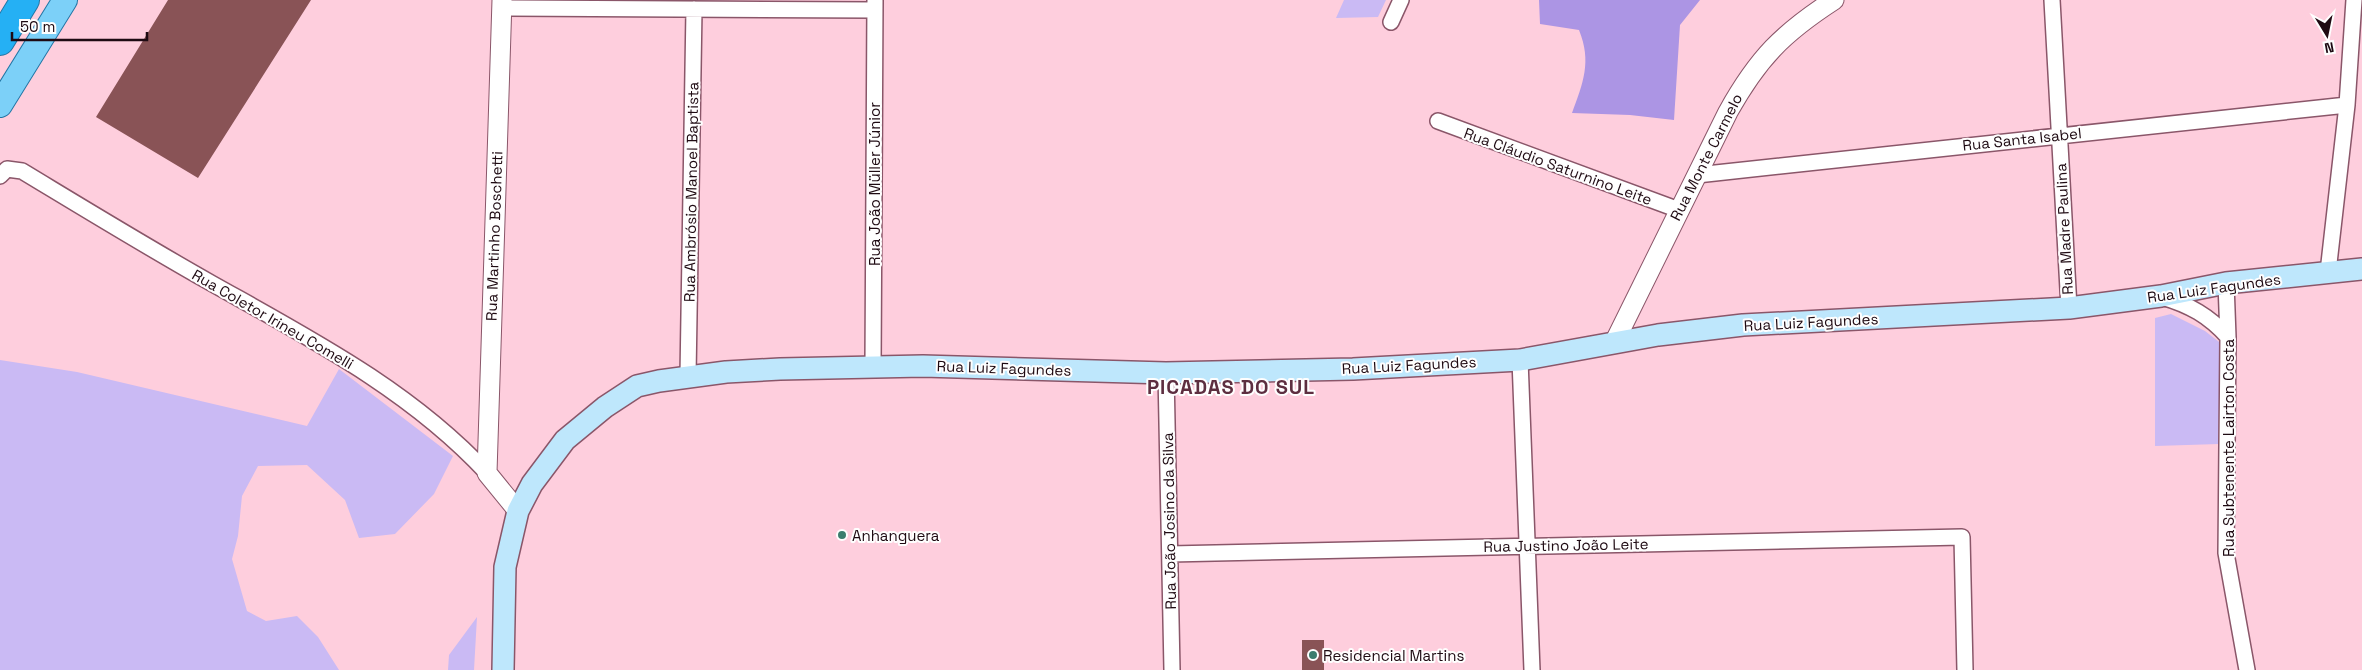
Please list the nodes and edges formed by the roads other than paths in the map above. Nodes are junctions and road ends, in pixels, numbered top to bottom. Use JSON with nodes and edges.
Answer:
{"nodes":[{"id":1,"x":26,"y":0,"type":"edge"},
{"id":2,"x":65,"y":0,"type":"edge"},
{"id":3,"x":1401,"y":0,"type":"edge"},
{"id":4,"x":1834,"y":0,"type":"edge"},
{"id":5,"x":2052,"y":0,"type":"edge"},
{"id":6,"x":2354,"y":0,"type":"edge"},
{"id":7,"x":502,"y":4,"type":"edge"},
{"id":8,"x":875,"y":5,"type":"edge"},
{"id":9,"x":694,"y":8,"type":"junction"},
{"id":10,"x":1391,"y":22,"type":"dead end"},
{"id":11,"x":0,"y":41,"type":"edge"},
{"id":12,"x":0,"y":105,"type":"edge"},
{"id":13,"x":2347,"y":105,"type":"junction"},
{"id":14,"x":1438,"y":121,"type":"dead end"},
{"id":15,"x":2058,"y":134,"type":"junction"},
{"id":16,"x":1697,"y":175,"type":"junction"},
{"id":17,"x":0,"y":176,"type":"edge"},
{"id":18,"x":1679,"y":210,"type":"junction"},
{"id":19,"x":2362,"y":269,"type":"edge"},
{"id":20,"x":2328,"y":272,"type":"junction"},
{"id":21,"x":2226,"y":283,"type":"junction"},
{"id":22,"x":2161,"y":296,"type":"junction"},
{"id":23,"x":2069,"y":308,"type":"junction"},
{"id":24,"x":2228,"y":337,"type":"junction"},
{"id":25,"x":1614,"y":343,"type":"junction"},
{"id":26,"x":1520,"y":360,"type":"junction"},
{"id":27,"x":873,"y":367,"type":"junction"},
{"id":28,"x":1166,"y":373,"type":"junction"},
{"id":29,"x":688,"y":376,"type":"junction"},
{"id":30,"x":487,"y":473,"type":"junction"},
{"id":31,"x":518,"y":512,"type":"junction"},
{"id":32,"x":1528,"y":546,"type":"junction"},
{"id":33,"x":1170,"y":554,"type":"junction"},
{"id":34,"x":503,"y":670,"type":"edge"},
{"id":35,"x":1172,"y":670,"type":"edge"},
{"id":36,"x":1532,"y":670,"type":"edge"},
{"id":37,"x":1965,"y":670,"type":"edge"},
{"id":38,"x":2248,"y":670,"type":"edge"}],
"edges":[{"from":1,"to":11,"type":"highway"},
{"from":2,"to":12,"type":"main road"},
{"from":3,"to":10,"type":"street"},
{"from":4,"to":16,"type":"street","name":"Rua Monte Carmelo"},
{"from":5,"to":15,"type":"street","name":"Rua Madre Paulina"},
{"from":6,"to":13,"type":"street"},
{"from":7,"to":9,"type":"street"},
{"from":7,"to":30,"type":"street","name":"Rua Martinho Boschetti"},
{"from":8,"to":9,"type":"street"},
{"from":8,"to":27,"type":"street","name":"Rua João Müller Júnior"},
{"from":9,"to":29,"type":"street","name":"Rua Ambrósio Manoel Baptista"},
{"from":13,"to":15,"type":"street","name":"Rua Santa Isabel"},
{"from":13,"to":20,"type":"street"},
{"from":14,"to":18,"type":"street","name":"Rua Cláudio Saturnino Leite"},
{"from":15,"to":16,"type":"street","name":"Rua Santa Isabel"},
{"from":15,"to":23,"type":"street","name":"Rua Madre Paulina"},
{"from":16,"to":18,"type":"street","name":"Rua Monte Carmelo"},
{"from":17,"to":30,"type":"street","name":"Rua Coletor Irineu Comelli"},
{"from":18,"to":25,"type":"street","name":"Rua Monte Carmelo"},
{"from":19,"to":20,"type":"main road","name":"Rua Luiz Fagundes"},
{"from":20,"to":21,"type":"main road","name":"Rua Luiz Fagundes"},
{"from":21,"to":22,"type":"main road","name":"Rua Luiz Fagundes"},
{"from":21,"to":24,"type":"street","name":"Rua Subtenente Lairton Costa"},
{"from":22,"to":23,"type":"main road","name":"Rua Luiz Fagundes"},
{"from":22,"to":24,"type":"street"},
{"from":23,"to":25,"type":"main road","name":"Rua Luiz Fagundes"},
{"from":24,"to":38,"type":"street","name":"Rua Subtenente Lairton Costa"},
{"from":25,"to":26,"type":"main road","name":"Rua Luiz Fagundes"},
{"from":26,"to":28,"type":"main road","name":"Rua Luiz Fagundes"},
{"from":26,"to":32,"type":"street"},
{"from":27,"to":28,"type":"main road","name":"Rua Luiz Fagundes"},
{"from":27,"to":29,"type":"main road","name":"Rua Luiz Fagundes"},
{"from":28,"to":33,"type":"street","name":"Rua João Josino da Silva"},
{"from":29,"to":31,"type":"main road","name":"Rua Luiz Fagundes"},
{"from":30,"to":31,"type":"street","name":"Rua Coletor Irineu Comelli"},
{"from":31,"to":34,"type":"main road","name":"Rua Luiz Fagundes"},
{"from":32,"to":33,"type":"street","name":"Rua Justino João Leite"},
{"from":32,"to":36,"type":"street"},
{"from":32,"to":37,"type":"street","name":"Rua Justino João Leite"},
{"from":33,"to":35,"type":"street","name":"Rua João Josino da Silva"}]}
